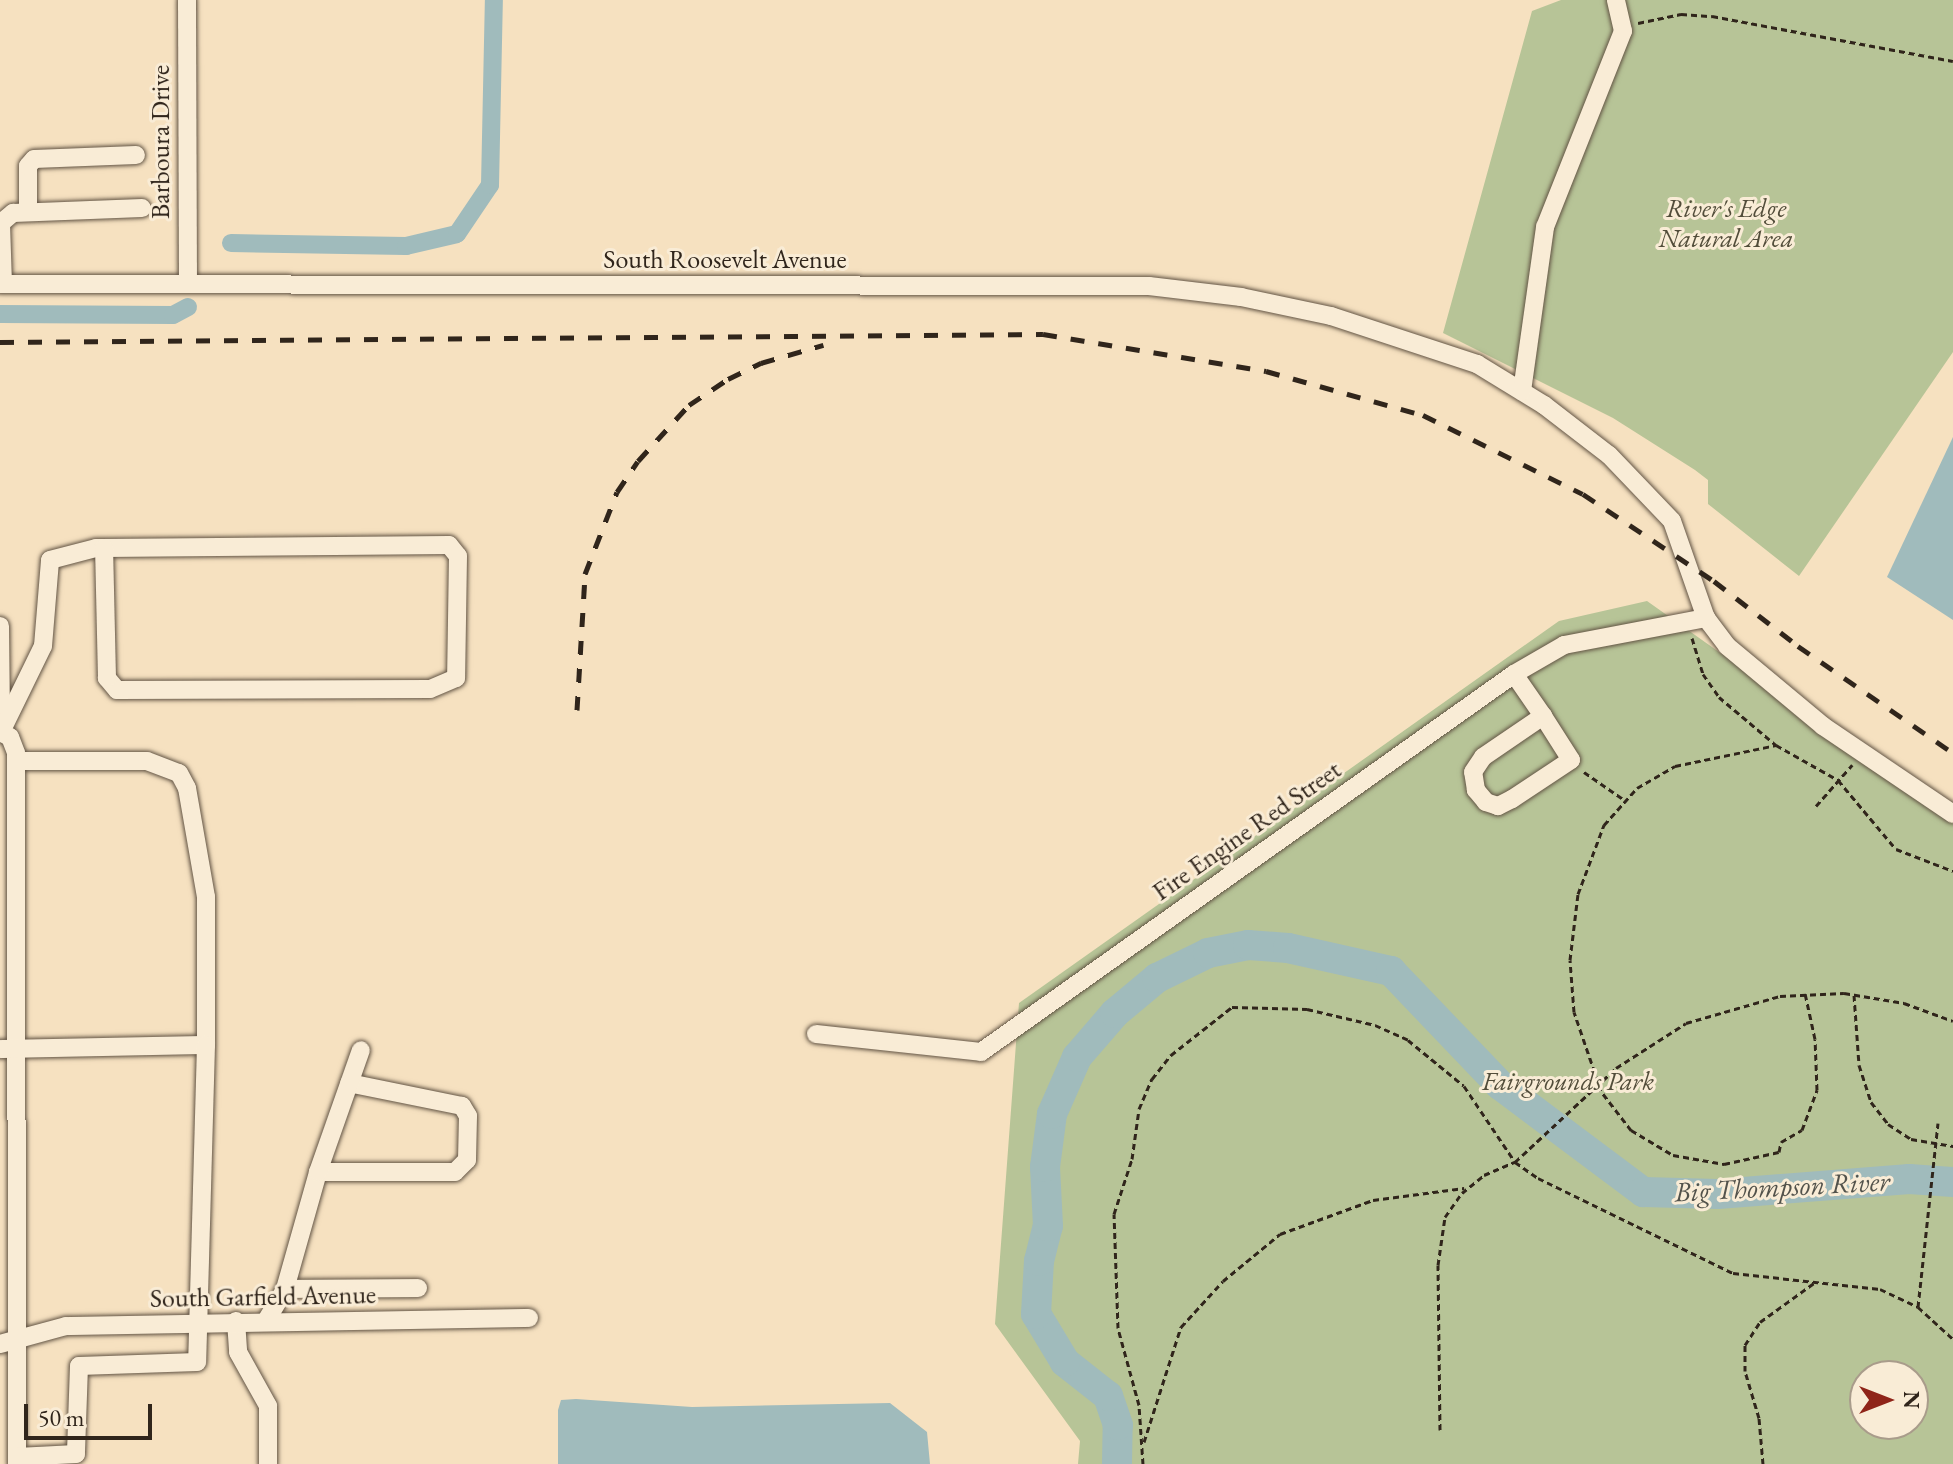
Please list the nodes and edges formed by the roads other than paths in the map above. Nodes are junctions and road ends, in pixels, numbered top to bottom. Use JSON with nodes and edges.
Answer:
{"nodes":[{"id":1,"x":187,"y":0,"type":"edge"},
{"id":2,"x":1616,"y":0,"type":"edge"},
{"id":3,"x":136,"y":155,"type":"dead end"},
{"id":4,"x":142,"y":208,"type":"dead end"},
{"id":5,"x":28,"y":209,"type":"junction"},
{"id":6,"x":1,"y":284,"type":"edge"},
{"id":7,"x":188,"y":284,"type":"junction"},
{"id":8,"x":1522,"y":391,"type":"junction"},
{"id":9,"x":104,"y":548,"type":"junction"},
{"id":10,"x":1698,"y":620,"type":"junction"},
{"id":11,"x":0,"y":626,"type":"edge"},
{"id":12,"x":1514,"y":674,"type":"junction"},
{"id":13,"x":1543,"y":716,"type":"junction"},
{"id":14,"x":4,"y":734,"type":"edge"},
{"id":15,"x":16,"y":761,"type":"junction"},
{"id":16,"x":1953,"y":814,"type":"edge"},
{"id":17,"x":8,"y":884,"type":"edge"},
{"id":18,"x":8,"y":1000,"type":"edge"},
{"id":19,"x":816,"y":1034,"type":"dead end"},
{"id":20,"x":206,"y":1045,"type":"junction"},
{"id":21,"x":8,"y":1049,"type":"edge"},
{"id":22,"x":361,"y":1050,"type":"dead end"},
{"id":23,"x":349,"y":1083,"type":"junction"},
{"id":24,"x":318,"y":1172,"type":"junction"},
{"id":25,"x":8,"y":1192,"type":"edge"},
{"id":26,"x":418,"y":1288,"type":"dead end"},
{"id":27,"x":285,"y":1289,"type":"junction"},
{"id":28,"x":529,"y":1318,"type":"dead end"},
{"id":29,"x":236,"y":1321,"type":"junction"},
{"id":30,"x":266,"y":1321,"type":"junction"},
{"id":31,"x":197,"y":1325,"type":"junction"},
{"id":32,"x":9,"y":1343,"type":"edge"},
{"id":33,"x":17,"y":1461,"type":"edge"},
{"id":34,"x":268,"y":1464,"type":"edge"}],
"edges":[{"from":1,"to":7,"type":"street","name":"Barboura Drive"},
{"from":2,"to":8,"type":"street"},
{"from":3,"to":5,"type":"street"},
{"from":4,"to":5,"type":"street"},
{"from":5,"to":6,"type":"street"},
{"from":6,"to":7,"type":"street","name":"South Roosevelt Avenue"},
{"from":7,"to":8,"type":"street","name":"South Roosevelt Avenue"},
{"from":8,"to":10,"type":"street","name":"South Roosevelt Avenue"},
{"from":9,"to":9,"type":"street"},
{"from":9,"to":14,"type":"street"},
{"from":10,"to":12,"type":"street","name":"Fire Engine Red Street"},
{"from":10,"to":16,"type":"street"},
{"from":11,"to":14,"type":"street"},
{"from":12,"to":13,"type":"street"},
{"from":12,"to":19,"type":"street","name":"Fire Engine Red Street"},
{"from":13,"to":13,"type":"street"},
{"from":14,"to":15,"type":"street"},
{"from":15,"to":17,"type":"street"},
{"from":15,"to":20,"type":"street"},
{"from":17,"to":18,"type":"street"},
{"from":18,"to":21,"type":"street"},
{"from":20,"to":21,"type":"street"},
{"from":20,"to":31,"type":"street"},
{"from":21,"to":25,"type":"street"},
{"from":22,"to":23,"type":"street"},
{"from":23,"to":24,"type":"street"},
{"from":23,"to":24,"type":"street"},
{"from":24,"to":27,"type":"street"},
{"from":25,"to":32,"type":"street"},
{"from":26,"to":27,"type":"street"},
{"from":27,"to":30,"type":"street"},
{"from":28,"to":30,"type":"street","name":"South Garfield Avenue"},
{"from":29,"to":30,"type":"street","name":"South Garfield Avenue"},
{"from":29,"to":31,"type":"street","name":"South Garfield Avenue"},
{"from":29,"to":34,"type":"street"},
{"from":31,"to":32,"type":"street","name":"South Garfield Avenue"},
{"from":31,"to":33,"type":"street"},
{"from":32,"to":33,"type":"street"}]}
